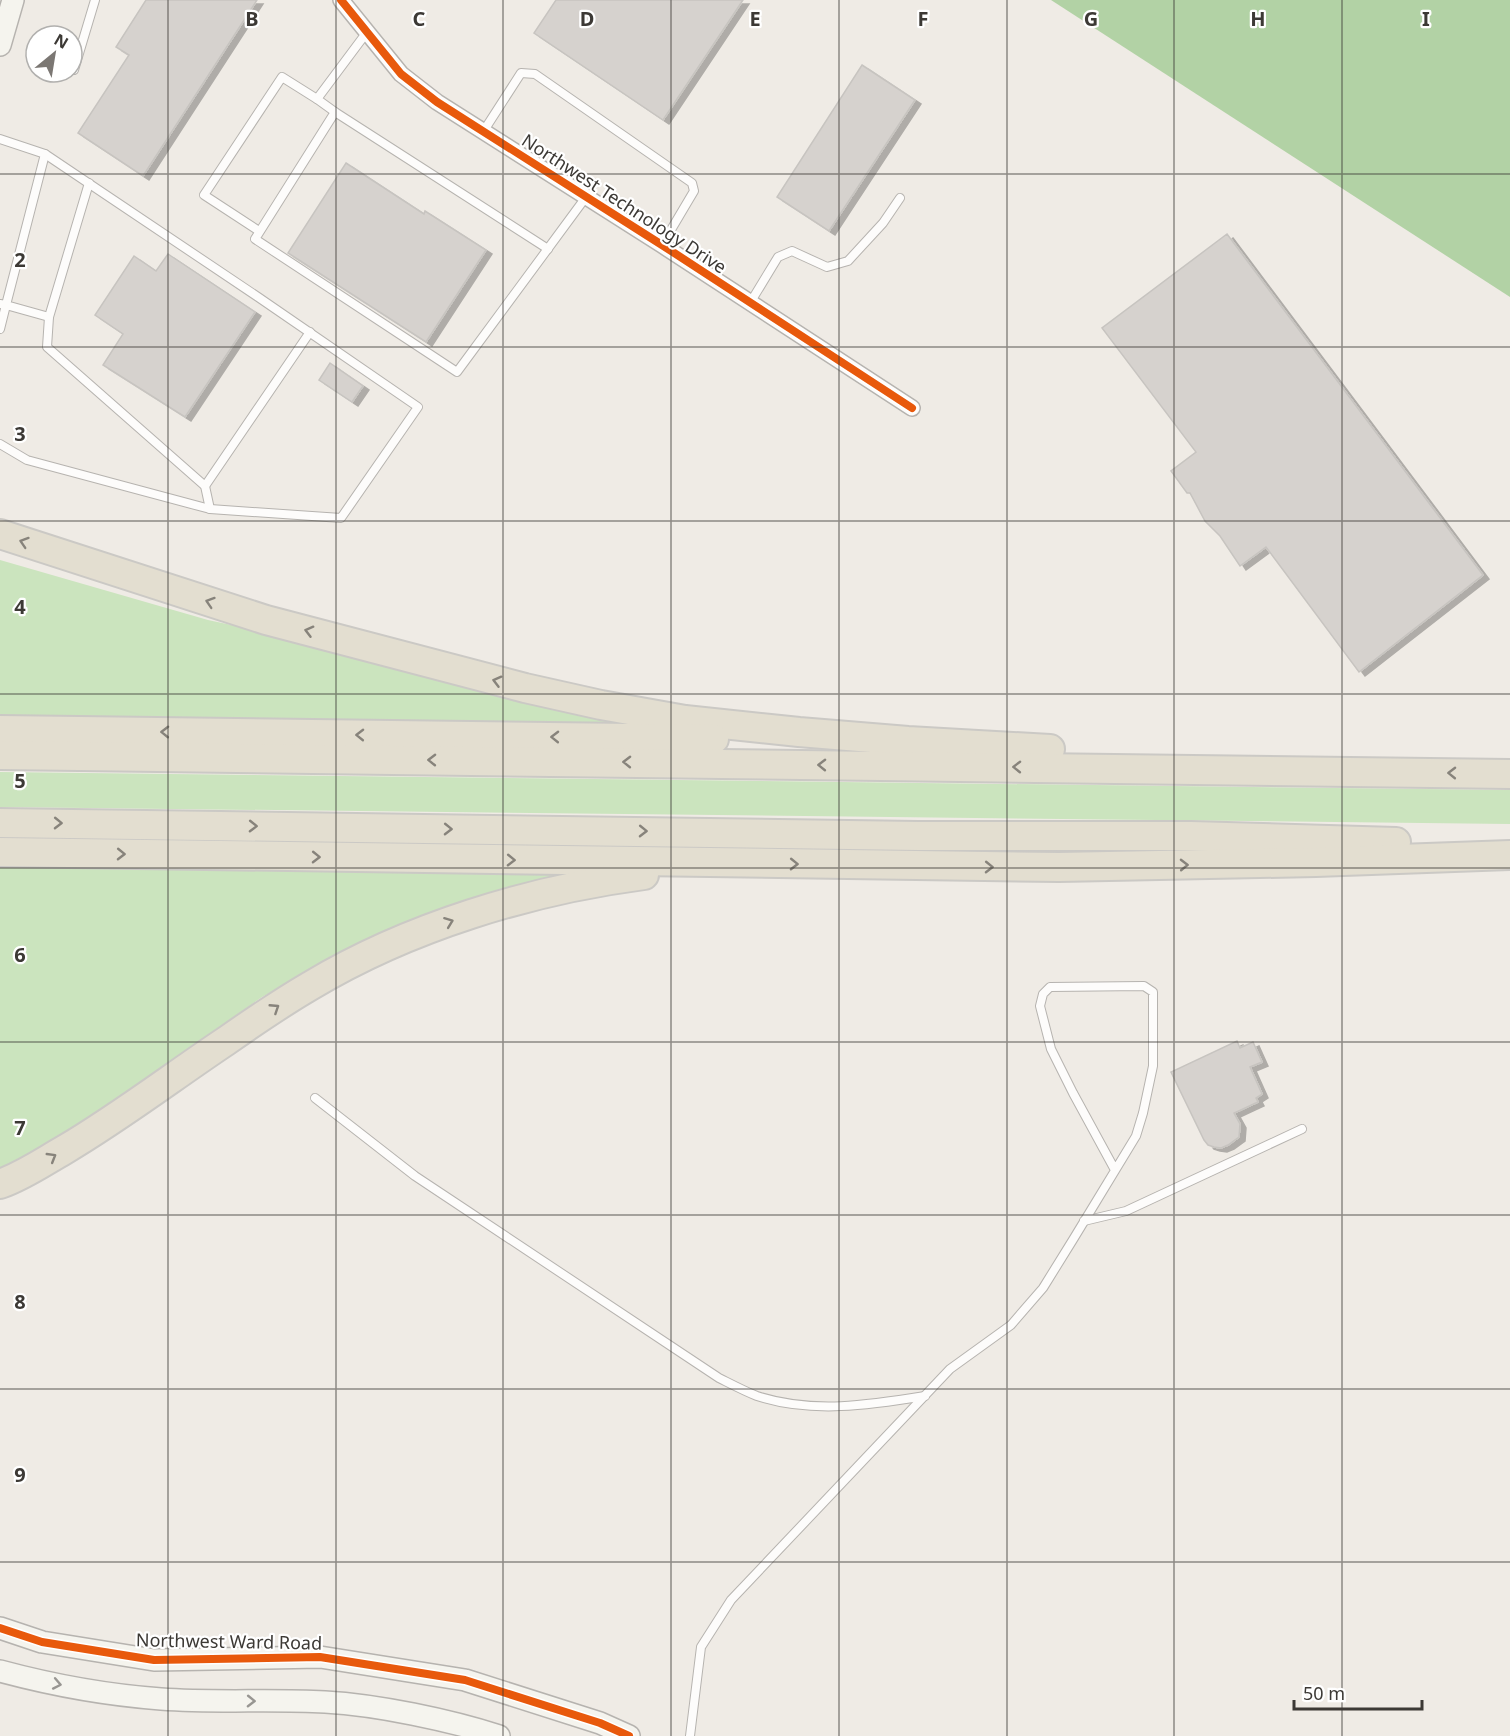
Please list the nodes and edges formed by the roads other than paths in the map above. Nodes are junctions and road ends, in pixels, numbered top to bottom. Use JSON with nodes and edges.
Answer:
{"nodes":[{"id":1,"x":13,"y":0,"type":"edge"},
{"id":2,"x":95,"y":0,"type":"edge"},
{"id":3,"x":341,"y":0,"type":"edge"},
{"id":4,"x":367,"y":32,"type":"junction"},
{"id":5,"x":84,"y":37,"type":"edge"},
{"id":6,"x":0,"y":45,"type":"edge"},
{"id":7,"x":317,"y":99,"type":"junction"},
{"id":8,"x":335,"y":112,"type":"junction"},
{"id":9,"x":483,"y":132,"type":"junction"},
{"id":10,"x":0,"y":139,"type":"edge"},
{"id":11,"x":45,"y":154,"type":"junction"},
{"id":12,"x":89,"y":183,"type":"junction"},
{"id":13,"x":586,"y":197,"type":"junction"},
{"id":14,"x":900,"y":198,"type":"dead end"},
{"id":15,"x":259,"y":231,"type":"junction"},
{"id":16,"x":662,"y":245,"type":"junction"},
{"id":17,"x":548,"y":249,"type":"junction"},
{"id":18,"x":750,"y":303,"type":"junction"},
{"id":19,"x":3,"y":305,"type":"edge"},
{"id":20,"x":49,"y":317,"type":"junction"},
{"id":21,"x":0,"y":329,"type":"edge"},
{"id":22,"x":310,"y":332,"type":"junction"},
{"id":23,"x":912,"y":408,"type":"dead end"},
{"id":24,"x":0,"y":444,"type":"edge"},
{"id":25,"x":205,"y":486,"type":"junction"},
{"id":26,"x":210,"y":509,"type":"junction"},
{"id":27,"x":0,"y":534,"type":"edge"},
{"id":28,"x":0,"y":730,"type":"edge"},
{"id":29,"x":908,"y":741,"type":"junction"},
{"id":30,"x":0,"y":755,"type":"edge"},
{"id":31,"x":1391,"y":772,"type":"junction"},
{"id":32,"x":1510,"y":774,"type":"edge"},
{"id":33,"x":0,"y":823,"type":"edge"},
{"id":34,"x":1510,"y":845,"type":"edge"},
{"id":35,"x":0,"y":852,"type":"edge"},
{"id":36,"x":1510,"y":855,"type":"edge"},
{"id":37,"x":735,"y":864,"type":"junction"},
{"id":38,"x":315,"y":1098,"type":"dead end"},
{"id":39,"x":1302,"y":1129,"type":"dead end"},
{"id":40,"x":1115,"y":1170,"type":"junction"},
{"id":41,"x":0,"y":1184,"type":"edge"},
{"id":42,"x":1084,"y":1221,"type":"junction"},
{"id":43,"x":925,"y":1395,"type":"junction"},
{"id":44,"x":0,"y":1628,"type":"edge"},
{"id":45,"x":0,"y":1671,"type":"edge"},
{"id":46,"x":499,"y":1736,"type":"edge"},
{"id":47,"x":629,"y":1736,"type":"edge"},
{"id":48,"x":690,"y":1736,"type":"edge"}],
"edges":[{"from":1,"to":6,"type":"street"},
{"from":2,"to":5,"type":"lane"},
{"from":3,"to":4,"type":"street","name":"Northwest Technology Drive"},
{"from":4,"to":7,"type":"lane"},
{"from":4,"to":9,"type":"street","name":"Northwest Technology Drive"},
{"from":7,"to":8,"type":"lane"},
{"from":7,"to":15,"type":"lane"},
{"from":8,"to":15,"type":"lane"},
{"from":8,"to":17,"type":"lane"},
{"from":9,"to":13,"type":"street","name":"Northwest Technology Drive"},
{"from":9,"to":16,"type":"lane"},
{"from":10,"to":11,"type":"lane"},
{"from":11,"to":12,"type":"lane"},
{"from":11,"to":19,"type":"lane"},
{"from":12,"to":20,"type":"lane"},
{"from":12,"to":22,"type":"lane"},
{"from":13,"to":16,"type":"street","name":"Northwest Technology Drive"},
{"from":13,"to":17,"type":"lane"},
{"from":14,"to":18,"type":"lane"},
{"from":15,"to":17,"type":"lane"},
{"from":16,"to":18,"type":"street","name":"Northwest Technology Drive"},
{"from":18,"to":23,"type":"street","name":"Northwest Technology Drive"},
{"from":19,"to":20,"type":"lane"},
{"from":19,"to":21,"type":"lane"},
{"from":20,"to":25,"type":"lane"},
{"from":22,"to":25,"type":"lane"},
{"from":22,"to":26,"type":"lane"},
{"from":24,"to":26,"type":"lane"},
{"from":25,"to":26,"type":"lane"},
{"from":29,"to":27,"type":"highway","one_way":true},
{"from":29,"to":28,"type":"highway","one_way":true},
{"from":29,"to":31,"type":"highway"},
{"from":31,"to":30,"type":"highway","one_way":true},
{"from":32,"to":31,"type":"highway","one_way":true},
{"from":33,"to":34,"type":"highway","one_way":true},
{"from":35,"to":37,"type":"highway","one_way":true},
{"from":37,"to":36,"type":"highway","one_way":true},
{"from":41,"to":37,"type":"highway","one_way":true},
{"from":38,"to":43,"type":"lane"},
{"from":39,"to":42,"type":"lane"},
{"from":40,"to":40,"type":"lane"},
{"from":40,"to":42,"type":"lane"},
{"from":42,"to":43,"type":"lane"},
{"from":43,"to":48,"type":"lane"},
{"from":44,"to":47,"type":"street","name":"Northwest Ward Road"},
{"from":45,"to":46,"type":"street","one_way":true}]}
